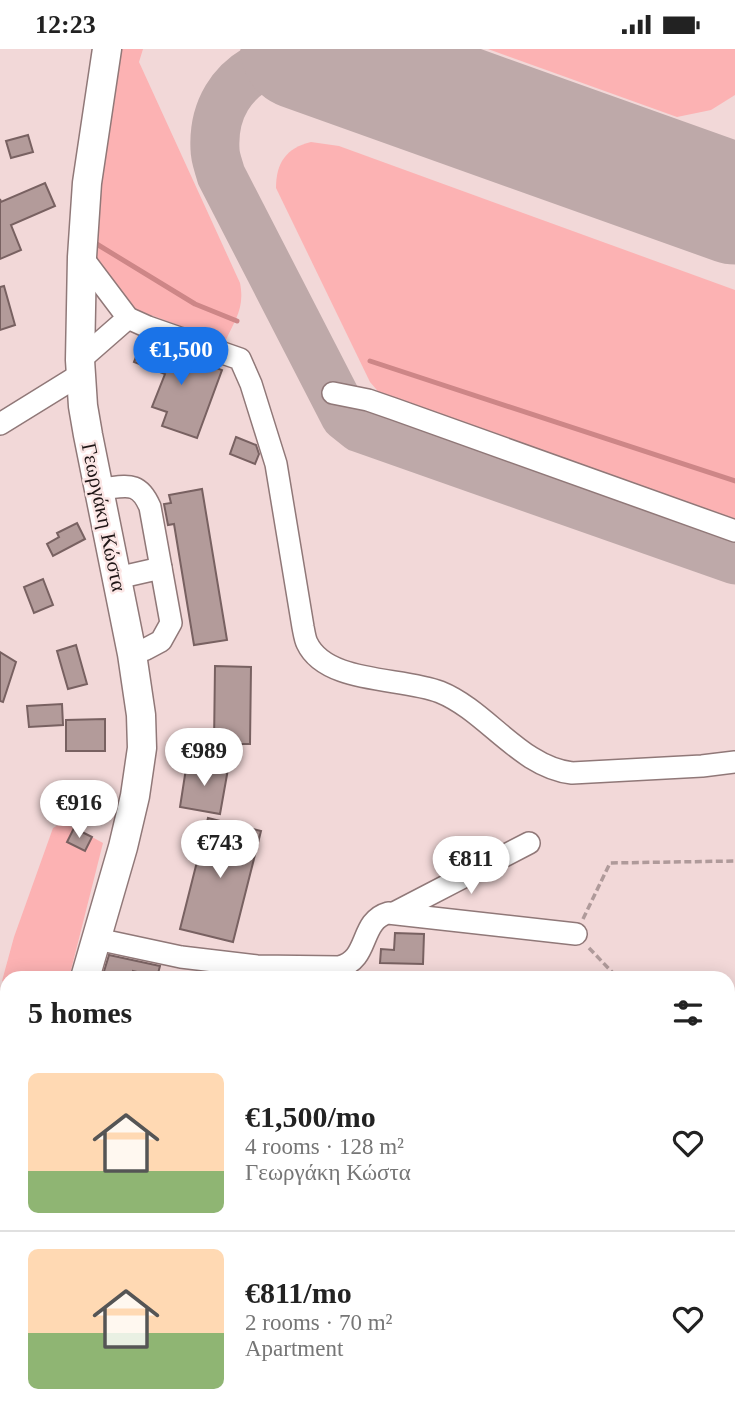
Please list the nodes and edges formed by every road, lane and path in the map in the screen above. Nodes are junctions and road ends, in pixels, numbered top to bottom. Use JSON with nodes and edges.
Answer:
{"nodes":[{"id":1,"x":107,"y":49,"type":"edge"},
{"id":2,"x":82,"y":257,"type":"junction"},
{"id":3,"x":128,"y":318,"type":"junction"},
{"id":4,"x":80,"y":367,"type":"junction"},
{"id":5,"x":333,"y":393,"type":"dead end"},
{"id":6,"x":0,"y":424,"type":"edge"},
{"id":7,"x":99,"y":489,"type":"junction"},
{"id":8,"x":735,"y":531,"type":"edge"},
{"id":9,"x":161,"y":568,"type":"junction"},
{"id":10,"x":117,"y":578,"type":"junction"},
{"id":11,"x":132,"y":654,"type":"junction"},
{"id":12,"x":735,"y":762,"type":"edge"},
{"id":13,"x":529,"y":843,"type":"dead end"},
{"id":14,"x":735,"y":861,"type":"edge"},
{"id":15,"x":394,"y":913,"type":"junction"},
{"id":16,"x":576,"y":934,"type":"junction"},
{"id":17,"x":97,"y":939,"type":"junction"},
{"id":18,"x":87,"y":971,"type":"edge"},
{"id":19,"x":611,"y":971,"type":"edge"}],
"edges":[{"from":1,"to":2,"type":"main road","name":"Γεωργάκη Κώστα"},
{"from":2,"to":3,"type":"street"},
{"from":2,"to":4,"type":"main road","name":"Γεωργάκη Κώστα"},
{"from":3,"to":4,"type":"street"},
{"from":3,"to":12,"type":"street"},
{"from":4,"to":6,"type":"street"},
{"from":4,"to":7,"type":"main road","name":"Γεωργάκη Κώστα"},
{"from":5,"to":8,"type":"street"},
{"from":7,"to":9,"type":"street"},
{"from":7,"to":10,"type":"main road","name":"Γεωργάκη Κώστα"},
{"from":9,"to":10,"type":"street"},
{"from":9,"to":11,"type":"street"},
{"from":10,"to":11,"type":"main road","name":"Γεωργάκη Κώστα"},
{"from":11,"to":17,"type":"main road","name":"Γεωργάκη Κώστα"},
{"from":13,"to":15,"type":"street"},
{"from":14,"to":16,"type":"path"},
{"from":15,"to":16,"type":"street"},
{"from":15,"to":17,"type":"street"},
{"from":16,"to":19,"type":"path"},
{"from":17,"to":18,"type":"main road","name":"Γεωργάκη Κώστα"}]}
